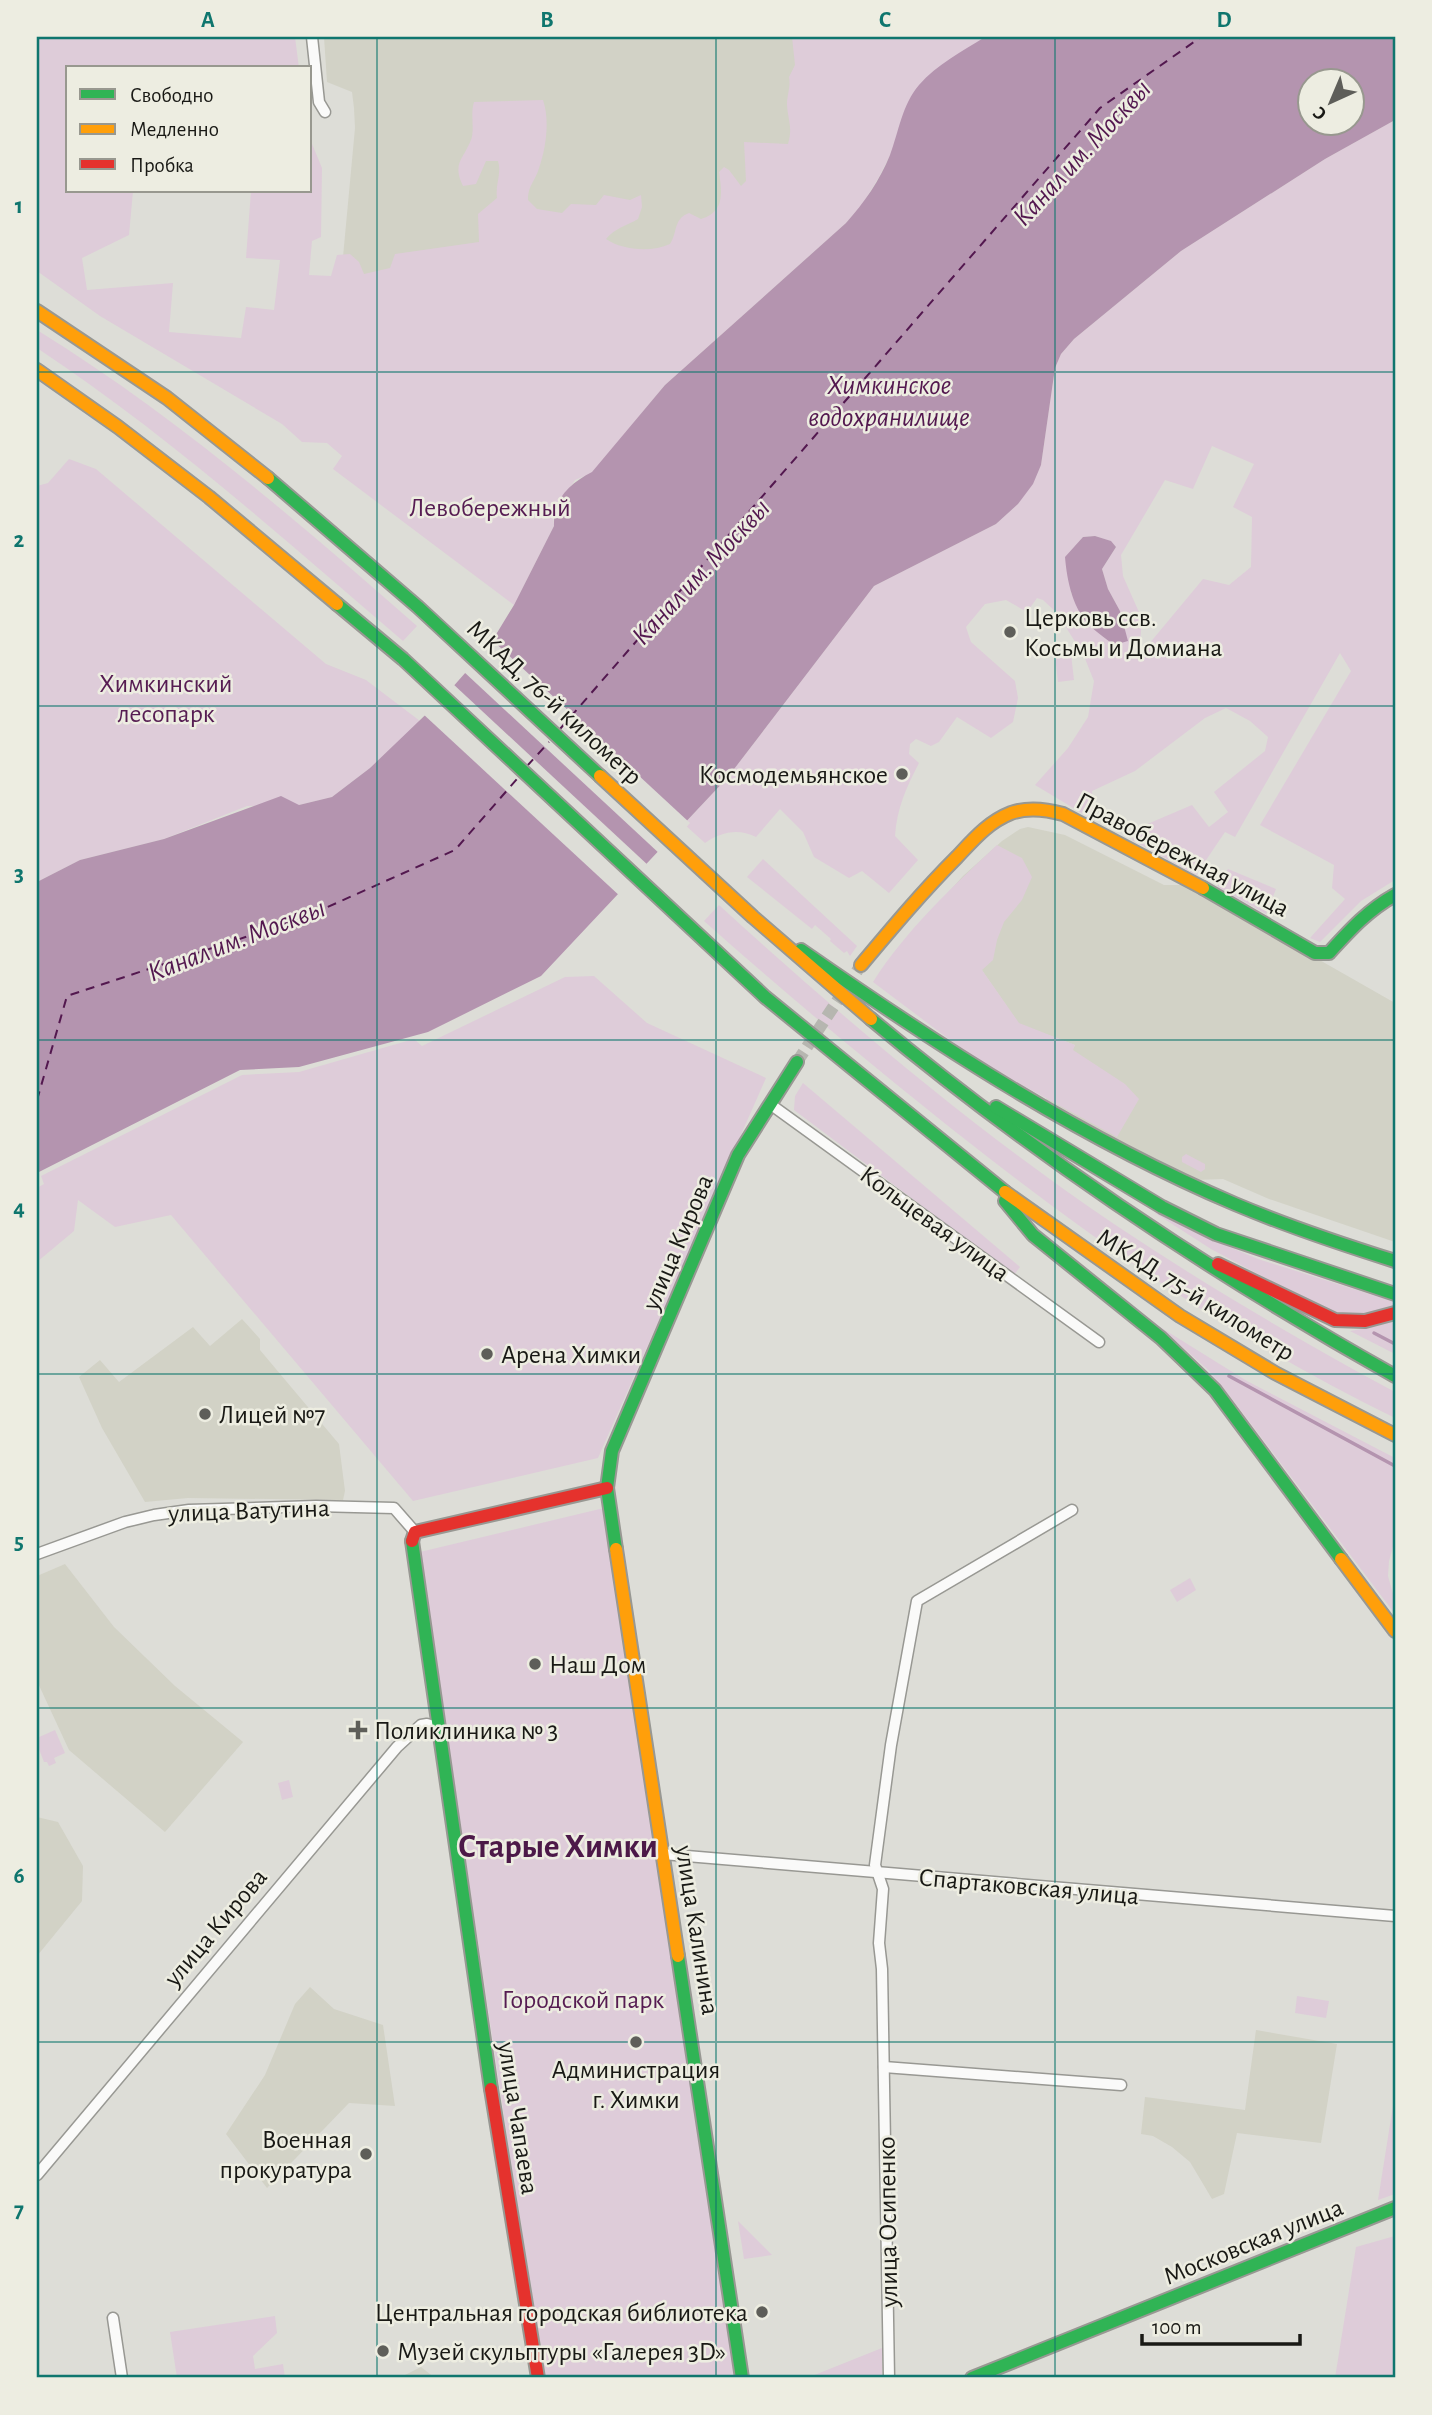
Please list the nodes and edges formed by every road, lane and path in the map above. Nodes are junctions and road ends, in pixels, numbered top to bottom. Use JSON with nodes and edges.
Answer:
{"nodes":[{"id":1,"x":312,"y":37,"type":"edge"},
{"id":2,"x":325,"y":112,"type":"dead end"},
{"id":3,"x":37,"y":311,"type":"edge"},
{"id":4,"x":37,"y":370,"type":"edge"},
{"id":5,"x":1395,"y":895,"type":"edge"},
{"id":6,"x":752,"y":916,"type":"junction"},
{"id":7,"x":862,"y":965,"type":"tunnel mouth"},
{"id":8,"x":916,"y":1058,"type":"junction"},
{"id":9,"x":797,"y":1062,"type":"tunnel mouth"},
{"id":10,"x":770,"y":1104,"type":"junction"},
{"id":11,"x":1028,"y":1144,"type":"joint"},
{"id":12,"x":982,"y":1174,"type":"junction"},
{"id":13,"x":1153,"y":1232,"type":"junction"},
{"id":14,"x":1395,"y":1261,"type":"edge"},
{"id":15,"x":1395,"y":1294,"type":"edge"},
{"id":16,"x":1395,"y":1313,"type":"edge"},
{"id":17,"x":1099,"y":1342,"type":"dead end"},
{"id":18,"x":1395,"y":1376,"type":"edge"},
{"id":19,"x":1395,"y":1435,"type":"edge"},
{"id":20,"x":607,"y":1488,"type":"junction"},
{"id":21,"x":1072,"y":1510,"type":"dead end"},
{"id":22,"x":415,"y":1532,"type":"junction"},
{"id":23,"x":37,"y":1554,"type":"edge"},
{"id":24,"x":1395,"y":1631,"type":"edge"},
{"id":25,"x":437,"y":1727,"type":"junction"},
{"id":26,"x":663,"y":1854,"type":"junction"},
{"id":27,"x":879,"y":1873,"type":"junction"},
{"id":28,"x":1395,"y":1916,"type":"edge"},
{"id":29,"x":884,"y":2067,"type":"junction"},
{"id":30,"x":1121,"y":2085,"type":"dead end"},
{"id":31,"x":37,"y":2175,"type":"edge"},
{"id":32,"x":1395,"y":2208,"type":"edge"},
{"id":33,"x":113,"y":2318,"type":"dead end"},
{"id":34,"x":122,"y":2378,"type":"edge"},
{"id":35,"x":538,"y":2378,"type":"edge"},
{"id":36,"x":742,"y":2378,"type":"edge"},
{"id":37,"x":890,"y":2378,"type":"edge"},
{"id":38,"x":972,"y":2378,"type":"edge"}],
"edges":[{"from":1,"to":2,"type":"street"},
{"from":3,"to":6,"type":"main road","name":"МКАД, 76-й километр"},
{"from":4,"to":12,"type":"main road"},
{"from":5,"to":7,"type":"main road","name":"Правобережная улица"},
{"from":6,"to":8,"type":"main road","name":"МКАД, 76-й километр"},
{"from":6,"to":14,"type":"main road"},
{"from":8,"to":11,"type":"main road","name":"МКАД, 76-й километр"},
{"from":8,"to":15,"type":"main road"},
{"from":9,"to":10,"type":"main road","name":"улица Кирова"},
{"from":10,"to":17,"type":"street","name":"Кольцевая улица"},
{"from":10,"to":20,"type":"main road","name":"улица Кирова"},
{"from":11,"to":13,"type":"main road","name":"МКАД, 75-й километр"},
{"from":12,"to":19,"type":"main road","name":"МКАД, 75-й километр"},
{"from":12,"to":24,"type":"main road"},
{"from":13,"to":16,"type":"main road"},
{"from":13,"to":18,"type":"main road","name":"МКАД, 75-й километр"},
{"from":20,"to":22,"type":"main road"},
{"from":20,"to":26,"type":"main road","name":"улица Калинина"},
{"from":21,"to":27,"type":"street","name":"улица Осипенко"},
{"from":22,"to":23,"type":"street","name":"улица Ватутина"},
{"from":22,"to":25,"type":"main road","name":"улица Чапаева"},
{"from":25,"to":31,"type":"street","name":"улица Кирова"},
{"from":25,"to":35,"type":"main road","name":"улица Чапаева"},
{"from":26,"to":27,"type":"street","name":"Спартаковская улица"},
{"from":26,"to":36,"type":"main road","name":"улица Калинина"},
{"from":27,"to":28,"type":"street","name":"Спартаковская улица"},
{"from":27,"to":29,"type":"street","name":"улица Осипенко"},
{"from":29,"to":30,"type":"street"},
{"from":29,"to":37,"type":"street","name":"улица Осипенко"},
{"from":32,"to":38,"type":"main road","name":"Московская улица"},
{"from":33,"to":34,"type":"street"}]}
